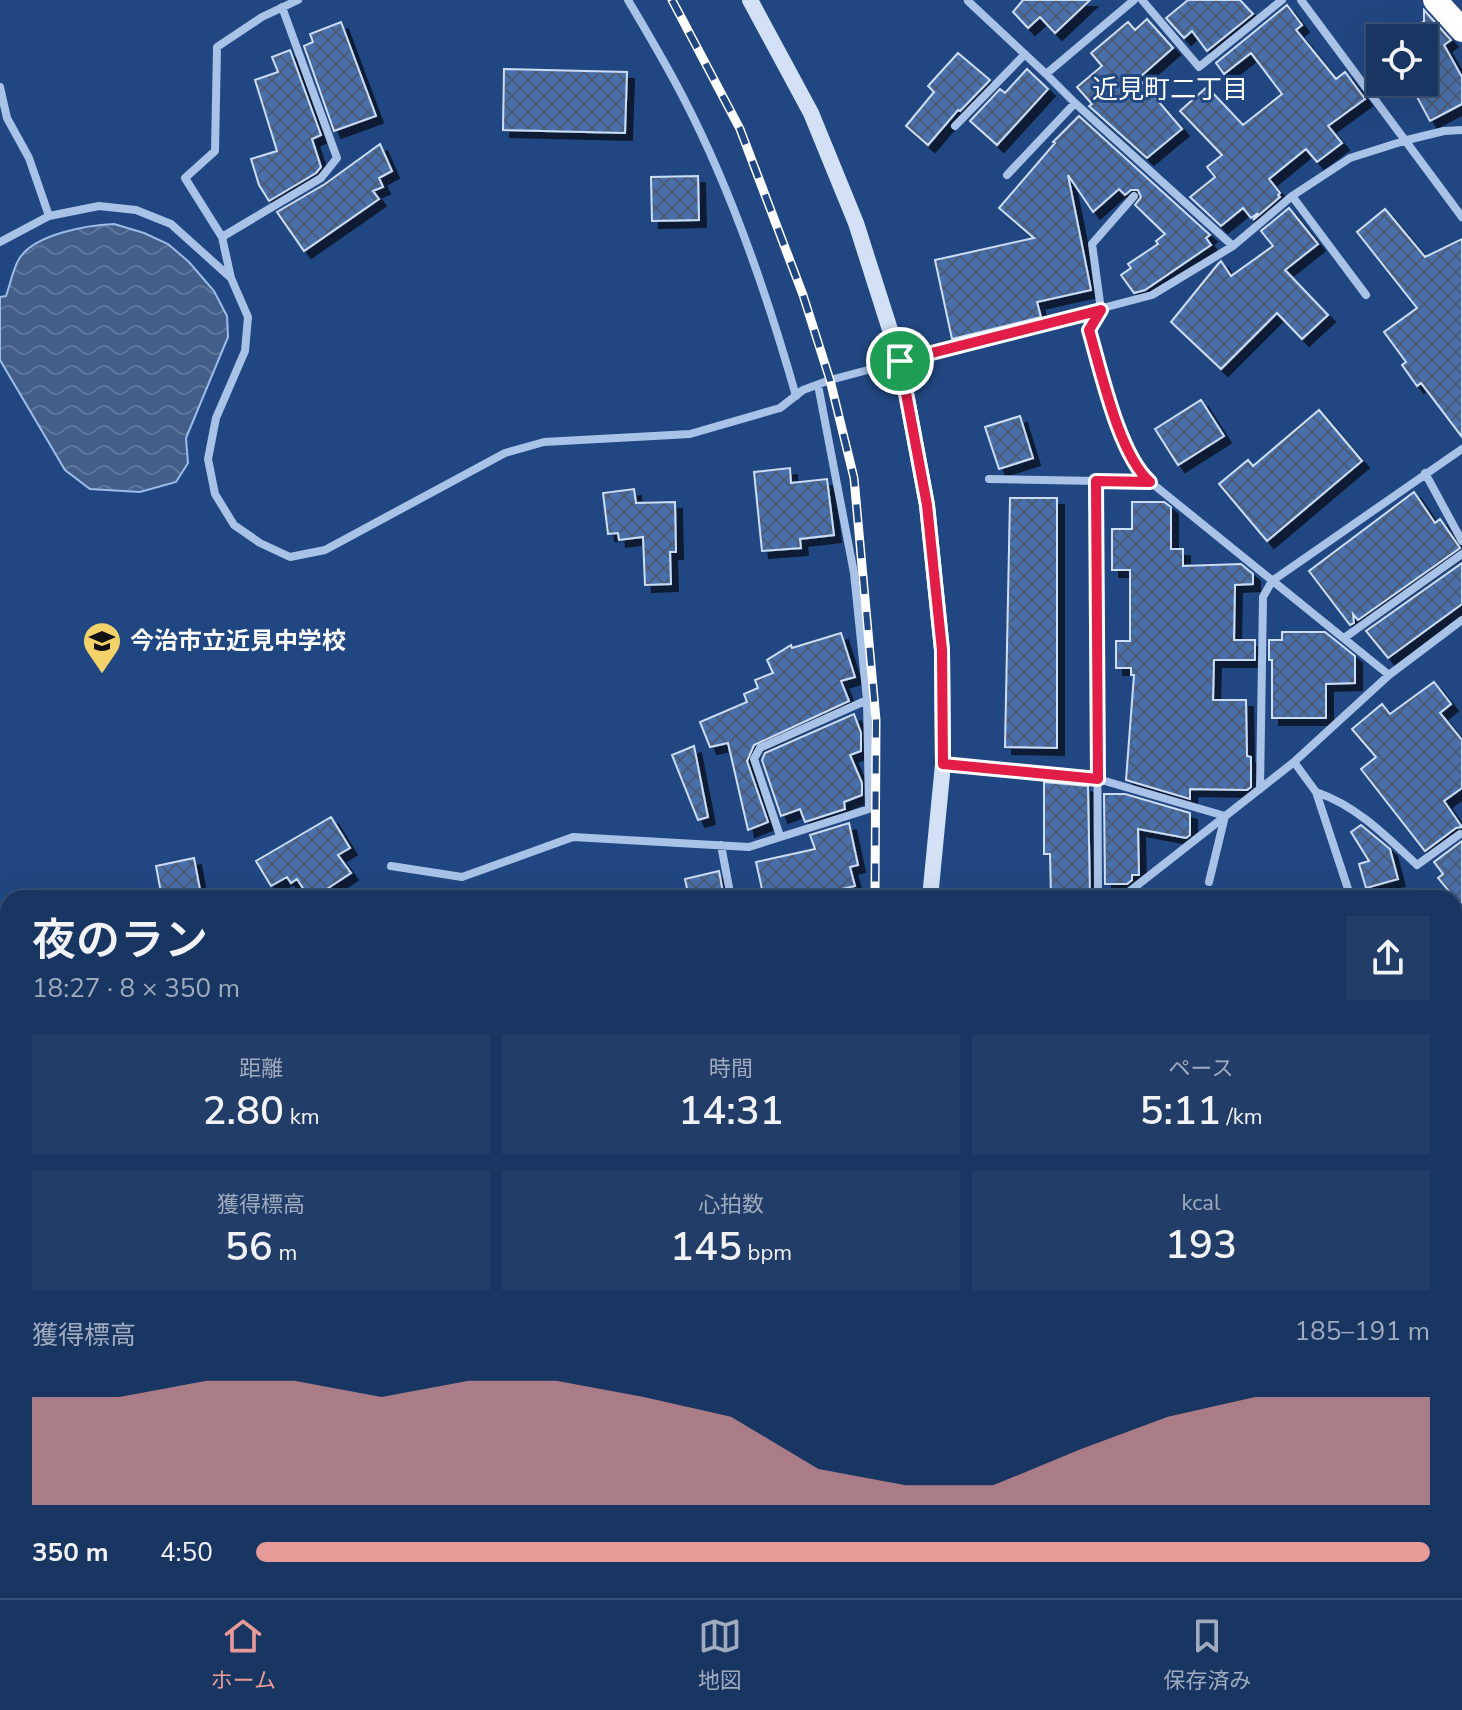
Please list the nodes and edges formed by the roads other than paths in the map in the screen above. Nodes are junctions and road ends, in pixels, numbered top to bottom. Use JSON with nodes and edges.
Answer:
{"nodes":[{"id":1,"x":298,"y":0,"type":"edge"},
{"id":2,"x":628,"y":0,"type":"edge"},
{"id":3,"x":750,"y":0,"type":"edge"},
{"id":4,"x":1134,"y":0,"type":"edge"},
{"id":5,"x":1142,"y":0,"type":"edge"},
{"id":6,"x":1282,"y":0,"type":"edge"},
{"id":7,"x":1301,"y":0,"type":"edge"},
{"id":8,"x":1435,"y":0,"type":"edge"},
{"id":9,"x":968,"y":1,"type":"edge"},
{"id":10,"x":282,"y":7,"type":"junction"},
{"id":11,"x":1462,"y":30,"type":"edge"},
{"id":12,"x":1025,"y":54,"type":"junction"},
{"id":13,"x":1046,"y":74,"type":"junction"},
{"id":14,"x":0,"y":87,"type":"edge"},
{"id":15,"x":1075,"y":103,"type":"junction"},
{"id":16,"x":955,"y":126,"type":"dead end"},
{"id":17,"x":1462,"y":130,"type":"edge"},
{"id":18,"x":1407,"y":140,"type":"junction"},
{"id":19,"x":1007,"y":175,"type":"dead end"},
{"id":20,"x":1134,"y":196,"type":"dead end"},
{"id":21,"x":1292,"y":196,"type":"junction"},
{"id":22,"x":49,"y":216,"type":"junction"},
{"id":23,"x":1462,"y":217,"type":"edge"},
{"id":24,"x":222,"y":237,"type":"junction"},
{"id":25,"x":0,"y":242,"type":"edge"},
{"id":26,"x":1233,"y":246,"type":"junction"},
{"id":27,"x":231,"y":278,"type":"junction"},
{"id":28,"x":1366,"y":295,"type":"dead end"},
{"id":29,"x":1101,"y":310,"type":"junction"},
{"id":30,"x":900,"y":361,"type":"junction"},
{"id":31,"x":818,"y":385,"type":"junction"},
{"id":32,"x":796,"y":396,"type":"junction"},
{"id":33,"x":1462,"y":449,"type":"edge"},
{"id":34,"x":1425,"y":473,"type":"junction"},
{"id":35,"x":989,"y":479,"type":"dead end"},
{"id":36,"x":1096,"y":481,"type":"junction"},
{"id":37,"x":1150,"y":482,"type":"junction"},
{"id":38,"x":1462,"y":541,"type":"edge"},
{"id":39,"x":1462,"y":554,"type":"edge"},
{"id":40,"x":1272,"y":581,"type":"junction"},
{"id":41,"x":1462,"y":620,"type":"edge"},
{"id":42,"x":1344,"y":638,"type":"junction"},
{"id":43,"x":1389,"y":675,"type":"junction"},
{"id":44,"x":867,"y":700,"type":"junction"},
{"id":45,"x":1294,"y":762,"type":"junction"},
{"id":46,"x":943,"y":764,"type":"junction"},
{"id":47,"x":1098,"y":779,"type":"junction"},
{"id":48,"x":1260,"y":789,"type":"junction"},
{"id":49,"x":1316,"y":792,"type":"junction"},
{"id":50,"x":1225,"y":816,"type":"junction"},
{"id":51,"x":1460,"y":834,"type":"edge"},
{"id":52,"x":780,"y":836,"type":"junction"},
{"id":53,"x":721,"y":845,"type":"junction"},
{"id":54,"x":391,"y":866,"type":"dead end"},
{"id":55,"x":1209,"y":882,"type":"dead end"},
{"id":56,"x":729,"y":890,"type":"edge"},
{"id":57,"x":931,"y":890,"type":"edge"},
{"id":58,"x":1098,"y":890,"type":"edge"},
{"id":59,"x":1131,"y":890,"type":"edge"},
{"id":60,"x":1348,"y":890,"type":"edge"}],
"edges":[{"from":1,"to":10,"type":"street"},
{"from":2,"to":32,"type":"street"},
{"from":3,"to":30,"type":"street"},
{"from":4,"to":13,"type":"street"},
{"from":5,"to":6,"type":"street"},
{"from":7,"to":18,"type":"street"},
{"from":8,"to":11,"type":"highway"},
{"from":9,"to":12,"type":"street"},
{"from":10,"to":24,"type":"street"},
{"from":10,"to":24,"type":"street"},
{"from":12,"to":13,"type":"street"},
{"from":12,"to":16,"type":"street"},
{"from":13,"to":15,"type":"street"},
{"from":14,"to":22,"type":"street"},
{"from":15,"to":19,"type":"street"},
{"from":15,"to":26,"type":"street"},
{"from":17,"to":18,"type":"street"},
{"from":18,"to":21,"type":"street"},
{"from":18,"to":23,"type":"street"},
{"from":20,"to":29,"type":"street"},
{"from":21,"to":26,"type":"street"},
{"from":21,"to":28,"type":"street"},
{"from":22,"to":25,"type":"street"},
{"from":22,"to":27,"type":"street"},
{"from":24,"to":27,"type":"street"},
{"from":26,"to":29,"type":"street"},
{"from":27,"to":32,"type":"street"},
{"from":29,"to":30,"type":"street"},
{"from":29,"to":37,"type":"street"},
{"from":30,"to":31,"type":"street"},
{"from":30,"to":46,"type":"street"},
{"from":31,"to":32,"type":"street"},
{"from":31,"to":44,"type":"street"},
{"from":33,"to":34,"type":"street"},
{"from":34,"to":38,"type":"street"},
{"from":34,"to":40,"type":"street"},
{"from":35,"to":36,"type":"street"},
{"from":36,"to":37,"type":"street"},
{"from":36,"to":47,"type":"street"},
{"from":37,"to":40,"type":"street"},
{"from":39,"to":42,"type":"street"},
{"from":40,"to":42,"type":"street"},
{"from":40,"to":48,"type":"street"},
{"from":41,"to":43,"type":"street"},
{"from":42,"to":43,"type":"street"},
{"from":43,"to":45,"type":"street"},
{"from":44,"to":52,"type":"street"},
{"from":44,"to":52,"type":"street"},
{"from":45,"to":48,"type":"street"},
{"from":45,"to":49,"type":"street"},
{"from":46,"to":47,"type":"street"},
{"from":46,"to":57,"type":"street"},
{"from":47,"to":50,"type":"street"},
{"from":47,"to":58,"type":"street"},
{"from":48,"to":50,"type":"street"},
{"from":49,"to":51,"type":"street"},
{"from":49,"to":60,"type":"street"},
{"from":50,"to":55,"type":"street"},
{"from":50,"to":59,"type":"street"},
{"from":52,"to":53,"type":"street"},
{"from":53,"to":54,"type":"street"},
{"from":53,"to":56,"type":"street"}]}
